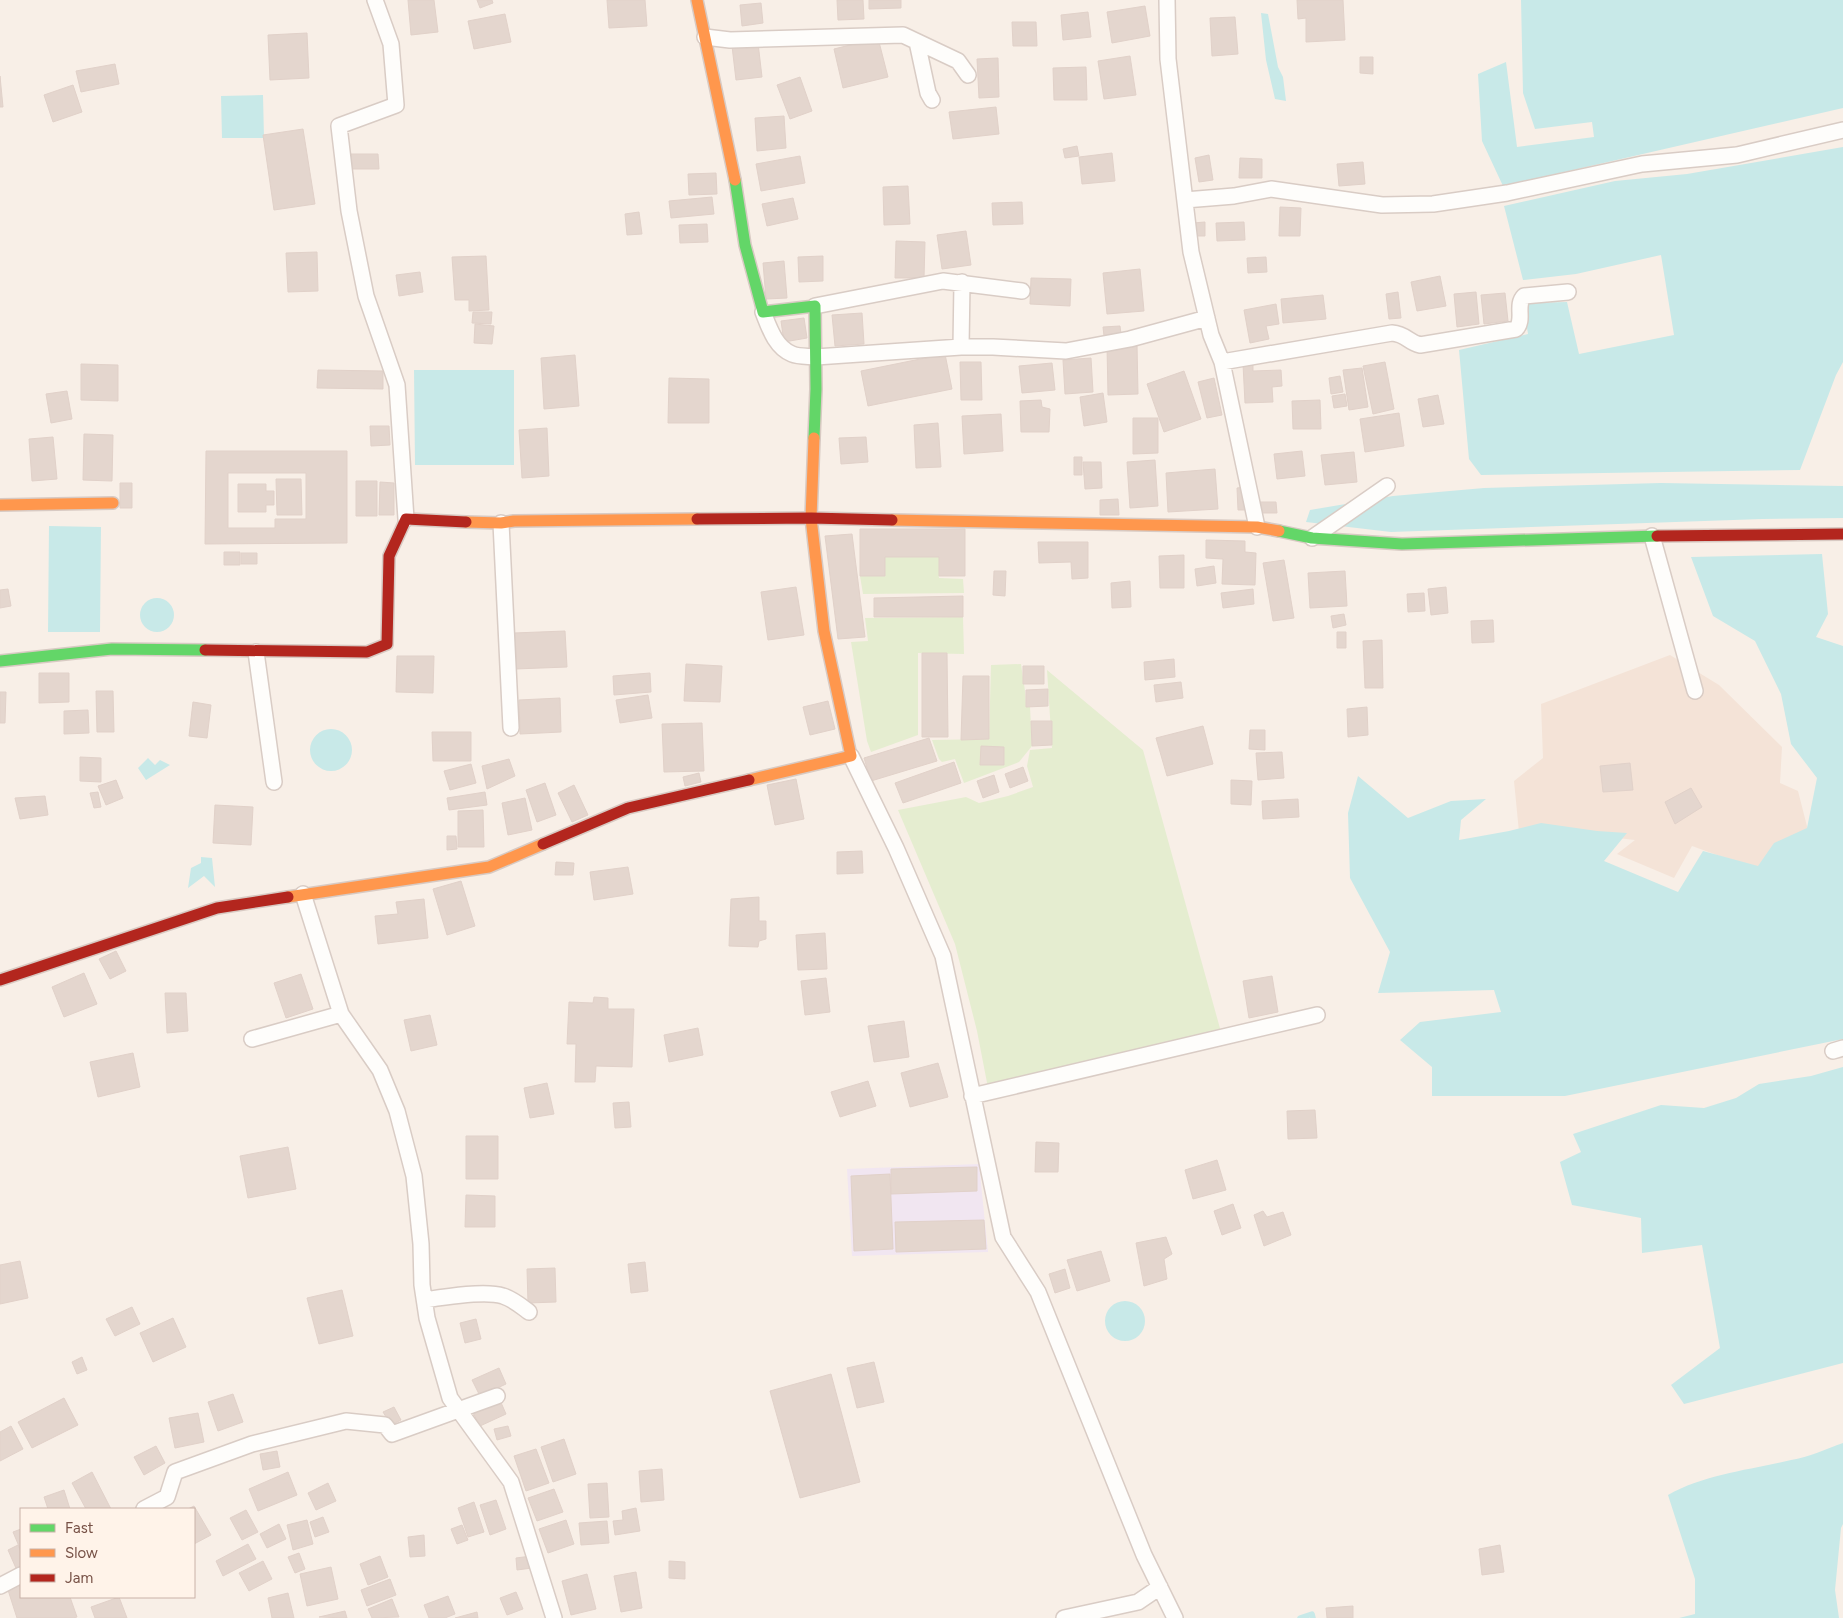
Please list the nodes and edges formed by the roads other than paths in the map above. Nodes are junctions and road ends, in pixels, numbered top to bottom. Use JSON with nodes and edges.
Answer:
{"nodes":[{"id":1,"x":375,"y":0,"type":"edge"},
{"id":2,"x":697,"y":0,"type":"edge"},
{"id":3,"x":1167,"y":0,"type":"edge"},
{"id":4,"x":705,"y":37,"type":"junction"},
{"id":5,"x":917,"y":42,"type":"junction"},
{"id":6,"x":968,"y":75,"type":"dead end"},
{"id":7,"x":932,"y":100,"type":"dead end"},
{"id":8,"x":1843,"y":130,"type":"edge"},
{"id":9,"x":1185,"y":200,"type":"junction"},
{"id":10,"x":962,"y":282,"type":"junction"},
{"id":11,"x":1022,"y":291,"type":"dead end"},
{"id":12,"x":1568,"y":292,"type":"dead end"},
{"id":13,"x":815,"y":306,"type":"junction"},
{"id":14,"x":763,"y":312,"type":"junction"},
{"id":15,"x":1207,"y":318,"type":"junction"},
{"id":16,"x":961,"y":347,"type":"junction"},
{"id":17,"x":816,"y":357,"type":"junction"},
{"id":18,"x":1222,"y":362,"type":"junction"},
{"id":19,"x":1387,"y":486,"type":"dead end"},
{"id":20,"x":113,"y":503,"type":"dead end"},
{"id":21,"x":0,"y":505,"type":"edge"},
{"id":22,"x":811,"y":518,"type":"junction"},
{"id":23,"x":406,"y":519,"type":"junction"},
{"id":24,"x":501,"y":523,"type":"junction"},
{"id":25,"x":1257,"y":527,"type":"junction"},
{"id":26,"x":1843,"y":534,"type":"edge"},
{"id":27,"x":1652,"y":536,"type":"junction"},
{"id":28,"x":1312,"y":538,"type":"junction"},
{"id":29,"x":256,"y":652,"type":"junction"},
{"id":30,"x":0,"y":661,"type":"edge"},
{"id":31,"x":1695,"y":691,"type":"dead end"},
{"id":32,"x":511,"y":728,"type":"dead end"},
{"id":33,"x":851,"y":756,"type":"junction"},
{"id":34,"x":274,"y":782,"type":"dead end"},
{"id":35,"x":303,"y":894,"type":"junction"},
{"id":36,"x":0,"y":980,"type":"edge"},
{"id":37,"x":341,"y":1014,"type":"junction"},
{"id":38,"x":1317,"y":1015,"type":"dead end"},
{"id":39,"x":252,"y":1038,"type":"dead end"},
{"id":40,"x":972,"y":1096,"type":"junction"},
{"id":41,"x":425,"y":1300,"type":"junction"},
{"id":42,"x":529,"y":1312,"type":"dead end"},
{"id":43,"x":497,"y":1396,"type":"dead end"},
{"id":44,"x":458,"y":1410,"type":"junction"},
{"id":45,"x":146,"y":1508,"type":"edge"},
{"id":46,"x":20,"y":1576,"type":"edge"},
{"id":47,"x":0,"y":1586,"type":"edge"},
{"id":48,"x":1160,"y":1587,"type":"junction"},
{"id":49,"x":554,"y":1618,"type":"edge"},
{"id":50,"x":1064,"y":1618,"type":"edge"},
{"id":51,"x":1175,"y":1618,"type":"edge"}],
"edges":[{"from":1,"to":23,"type":"street"},
{"from":2,"to":4,"type":"street"},
{"from":3,"to":9,"type":"street"},
{"from":4,"to":5,"type":"street"},
{"from":4,"to":14,"type":"street"},
{"from":5,"to":6,"type":"street"},
{"from":5,"to":7,"type":"street"},
{"from":8,"to":9,"type":"street"},
{"from":9,"to":15,"type":"street"},
{"from":10,"to":11,"type":"street"},
{"from":10,"to":13,"type":"street"},
{"from":10,"to":16,"type":"street"},
{"from":12,"to":18,"type":"street"},
{"from":13,"to":14,"type":"street"},
{"from":13,"to":17,"type":"street"},
{"from":14,"to":17,"type":"street"},
{"from":15,"to":16,"type":"street"},
{"from":15,"to":18,"type":"street"},
{"from":16,"to":17,"type":"street"},
{"from":17,"to":22,"type":"street"},
{"from":18,"to":25,"type":"street"},
{"from":19,"to":28,"type":"street"},
{"from":20,"to":21,"type":"street"},
{"from":22,"to":24,"type":"street"},
{"from":22,"to":25,"type":"street"},
{"from":22,"to":33,"type":"street"},
{"from":23,"to":24,"type":"street"},
{"from":23,"to":29,"type":"street"},
{"from":24,"to":32,"type":"street"},
{"from":25,"to":28,"type":"street"},
{"from":26,"to":27,"type":"street"},
{"from":27,"to":28,"type":"street"},
{"from":27,"to":31,"type":"street"},
{"from":29,"to":30,"type":"street"},
{"from":29,"to":34,"type":"street"},
{"from":33,"to":35,"type":"street"},
{"from":33,"to":40,"type":"street"},
{"from":35,"to":36,"type":"street"},
{"from":35,"to":37,"type":"street"},
{"from":37,"to":39,"type":"street"},
{"from":37,"to":41,"type":"street"},
{"from":38,"to":40,"type":"street"},
{"from":40,"to":48,"type":"street"},
{"from":41,"to":42,"type":"street"},
{"from":41,"to":44,"type":"street"},
{"from":43,"to":44,"type":"street"},
{"from":44,"to":45,"type":"street"},
{"from":44,"to":49,"type":"street"},
{"from":46,"to":47,"type":"street"},
{"from":48,"to":50,"type":"street"},
{"from":48,"to":51,"type":"street"}]}
